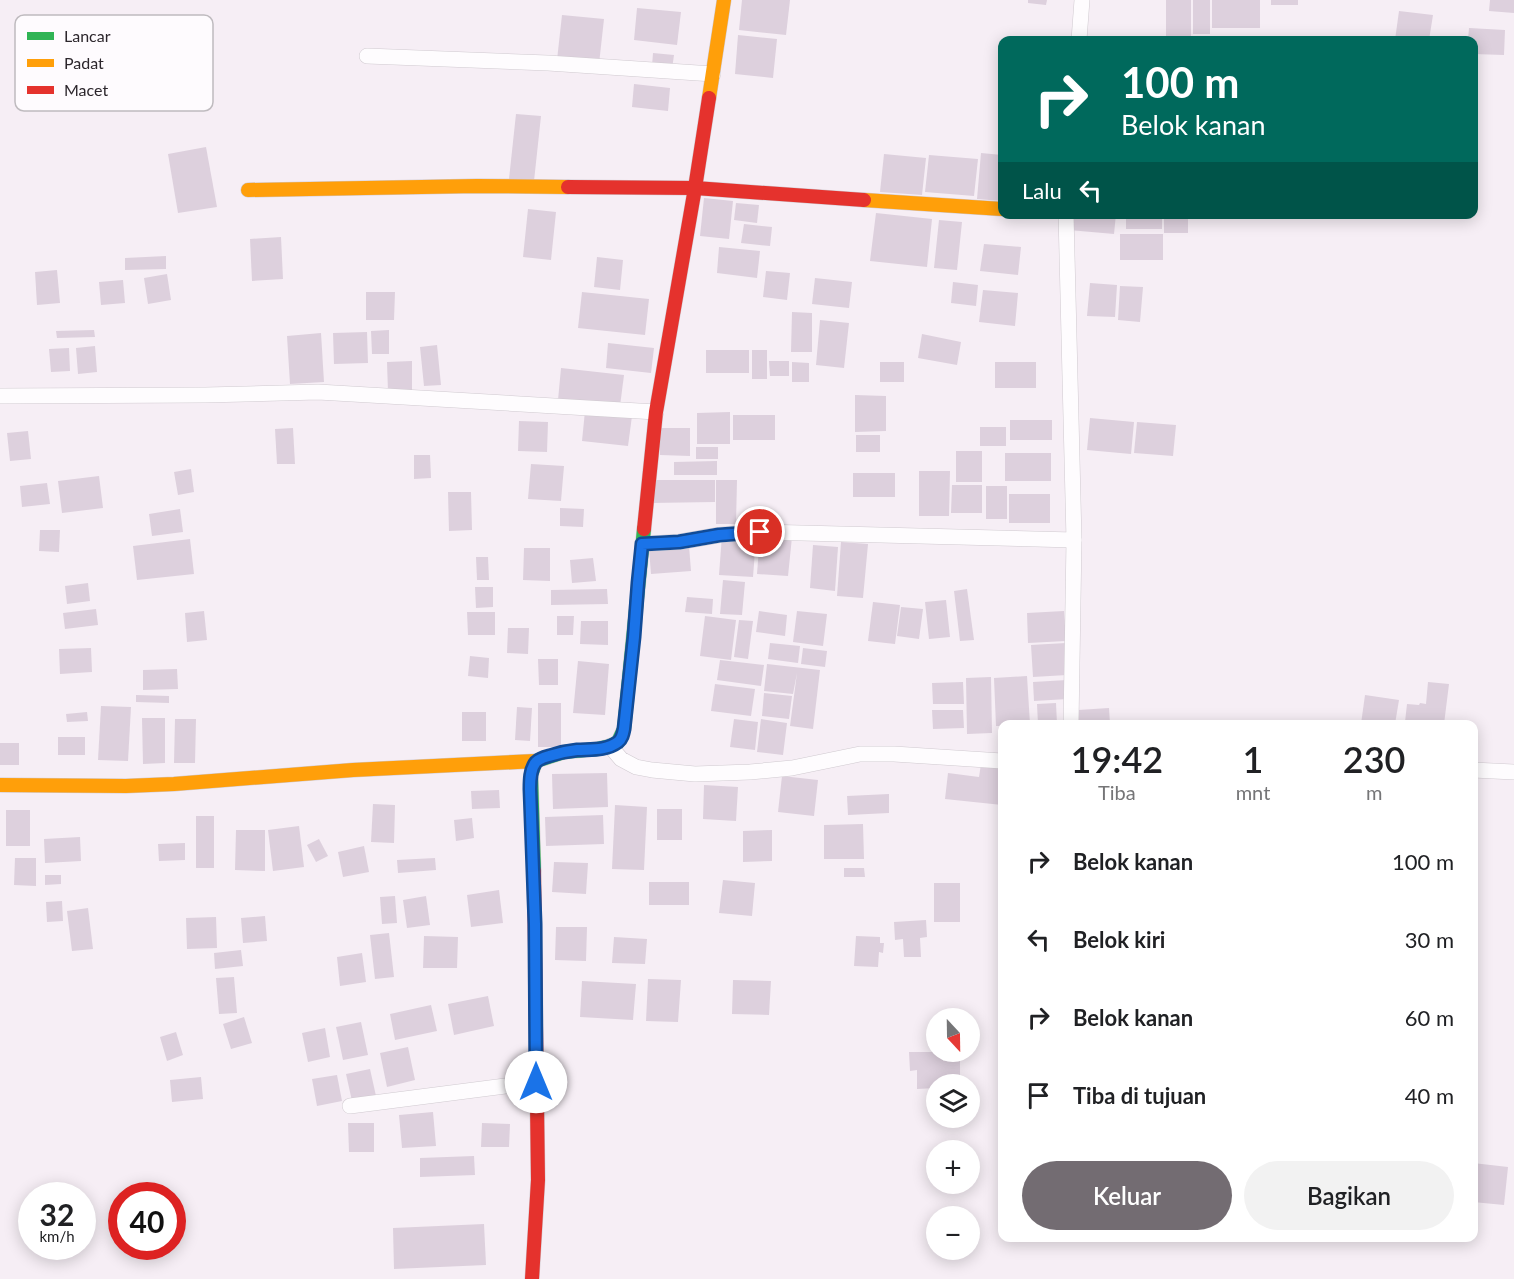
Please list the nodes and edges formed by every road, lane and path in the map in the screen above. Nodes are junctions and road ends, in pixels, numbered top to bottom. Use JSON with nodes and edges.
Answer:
{"nodes":[{"id":1,"x":724,"y":0,"type":"edge"},
{"id":2,"x":1082,"y":0,"type":"edge"},
{"id":3,"x":1079,"y":36,"type":"edge"},
{"id":4,"x":367,"y":56,"type":"dead end"},
{"id":5,"x":713,"y":74,"type":"junction"},
{"id":6,"x":695,"y":188,"type":"junction"},
{"id":7,"x":248,"y":190,"type":"dead end"},
{"id":8,"x":998,"y":209,"type":"edge"},
{"id":9,"x":1066,"y":219,"type":"edge"},
{"id":10,"x":0,"y":396,"type":"edge"},
{"id":11,"x":656,"y":412,"type":"junction"},
{"id":12,"x":1074,"y":540,"type":"junction"},
{"id":13,"x":642,"y":544,"type":"junction"},
{"id":14,"x":1071,"y":720,"type":"edge"},
{"id":15,"x":610,"y":746,"type":"junction"},
{"id":16,"x":536,"y":761,"type":"junction"},
{"id":17,"x":998,"y":761,"type":"edge"},
{"id":18,"x":1478,"y":770,"type":"edge"},
{"id":19,"x":1514,"y":771,"type":"edge"},
{"id":20,"x":0,"y":785,"type":"edge"},
{"id":21,"x":536,"y":1082,"type":"junction"},
{"id":22,"x":350,"y":1106,"type":"dead end"},
{"id":23,"x":532,"y":1279,"type":"edge"}],
"edges":[{"from":1,"to":5,"type":"street"},
{"from":2,"to":3,"type":"street"},
{"from":4,"to":5,"type":"street"},
{"from":5,"to":6,"type":"street"},
{"from":6,"to":7,"type":"street"},
{"from":6,"to":8,"type":"street"},
{"from":6,"to":11,"type":"street"},
{"from":9,"to":12,"type":"street"},
{"from":10,"to":11,"type":"street"},
{"from":11,"to":13,"type":"street"},
{"from":12,"to":13,"type":"street"},
{"from":12,"to":14,"type":"street"},
{"from":13,"to":15,"type":"street"},
{"from":15,"to":16,"type":"street"},
{"from":15,"to":17,"type":"street"},
{"from":16,"to":20,"type":"street"},
{"from":16,"to":21,"type":"street"},
{"from":18,"to":19,"type":"street"},
{"from":21,"to":22,"type":"street"},
{"from":21,"to":23,"type":"street"}]}
